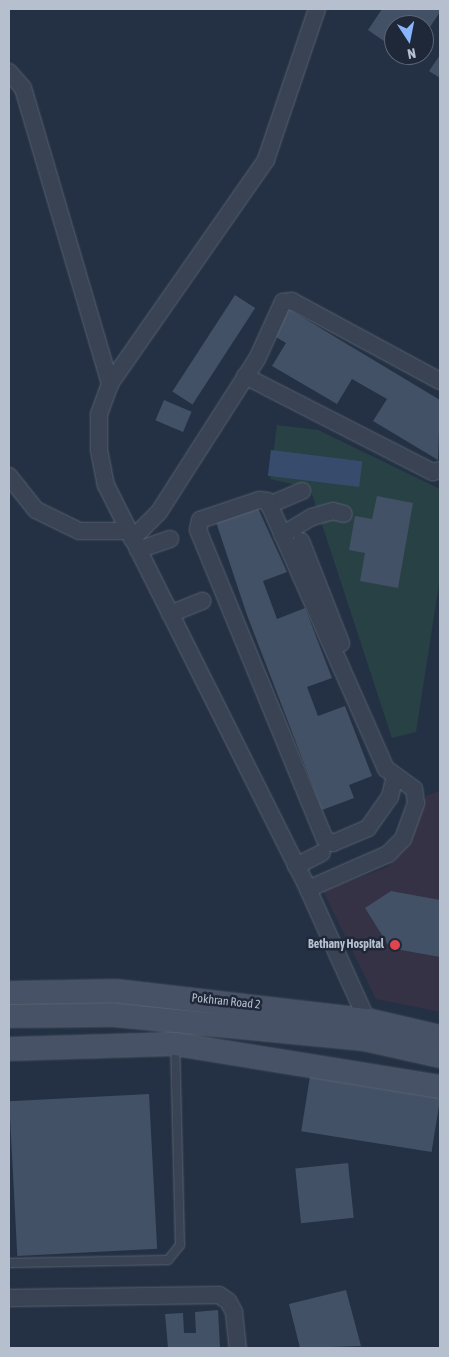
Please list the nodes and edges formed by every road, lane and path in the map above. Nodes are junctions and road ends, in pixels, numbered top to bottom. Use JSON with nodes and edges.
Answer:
{"nodes":[{"id":1,"x":316,"y":9,"type":"edge"},
{"id":2,"x":9,"y":72,"type":"edge"},
{"id":3,"x":245,"y":376,"type":"junction"},
{"id":4,"x":440,"y":381,"type":"edge"},
{"id":5,"x":110,"y":384,"type":"junction"},
{"id":6,"x":440,"y":470,"type":"edge"},
{"id":7,"x":9,"y":476,"type":"edge"},
{"id":8,"x":302,"y":491,"type":"dead end"},
{"id":9,"x":269,"y":505,"type":"junction"},
{"id":10,"x":344,"y":514,"type":"dead end"},
{"id":11,"x":282,"y":535,"type":"junction"},
{"id":12,"x":170,"y":539,"type":"dead end"},
{"id":13,"x":132,"y":540,"type":"junction"},
{"id":14,"x":301,"y":541,"type":"dead end"},
{"id":15,"x":202,"y":601,"type":"dead end"},
{"id":16,"x":170,"y":614,"type":"junction"},
{"id":17,"x":336,"y":658,"type":"junction"},
{"id":18,"x":395,"y":776,"type":"junction"},
{"id":19,"x":322,"y":853,"type":"dead end"},
{"id":20,"x":302,"y":879,"type":"junction"},
{"id":21,"x":9,"y":993,"type":"edge"},
{"id":22,"x":9,"y":1016,"type":"edge"},
{"id":23,"x":365,"y":1030,"type":"junction"},
{"id":24,"x":440,"y":1037,"type":"edge"},
{"id":25,"x":175,"y":1044,"type":"junction"},
{"id":26,"x":9,"y":1049,"type":"edge"},
{"id":27,"x":440,"y":1056,"type":"edge"},
{"id":28,"x":440,"y":1087,"type":"edge"},
{"id":29,"x":9,"y":1263,"type":"edge"},
{"id":30,"x":9,"y":1298,"type":"edge"},
{"id":31,"x":238,"y":1348,"type":"edge"}],
"edges":[{"from":1,"to":5,"type":"street"},
{"from":2,"to":5,"type":"street"},
{"from":3,"to":4,"type":"street"},
{"from":3,"to":6,"type":"street"},
{"from":3,"to":13,"type":"street"},
{"from":5,"to":13,"type":"street"},
{"from":7,"to":13,"type":"street"},
{"from":8,"to":9,"type":"street"},
{"from":9,"to":11,"type":"street"},
{"from":9,"to":18,"type":"street"},
{"from":10,"to":11,"type":"street"},
{"from":11,"to":17,"type":"street"},
{"from":12,"to":13,"type":"street"},
{"from":13,"to":16,"type":"street"},
{"from":14,"to":17,"type":"street"},
{"from":15,"to":16,"type":"street"},
{"from":16,"to":20,"type":"street"},
{"from":17,"to":18,"type":"street"},
{"from":18,"to":20,"type":"street"},
{"from":19,"to":20,"type":"street"},
{"from":20,"to":23,"type":"street"},
{"from":21,"to":23,"type":"main road","name":"Pokhran Road 2"},
{"from":22,"to":23,"type":"main road","name":"Pokhran Road 2"},
{"from":23,"to":24,"type":"main road","name":"Pokhran Road 2"},
{"from":23,"to":27,"type":"main road","name":"Pokhran Road 2"},
{"from":25,"to":26,"type":"main road"},
{"from":25,"to":28,"type":"main road"},
{"from":25,"to":29,"type":"lane"},
{"from":30,"to":31,"type":"street"}]}
